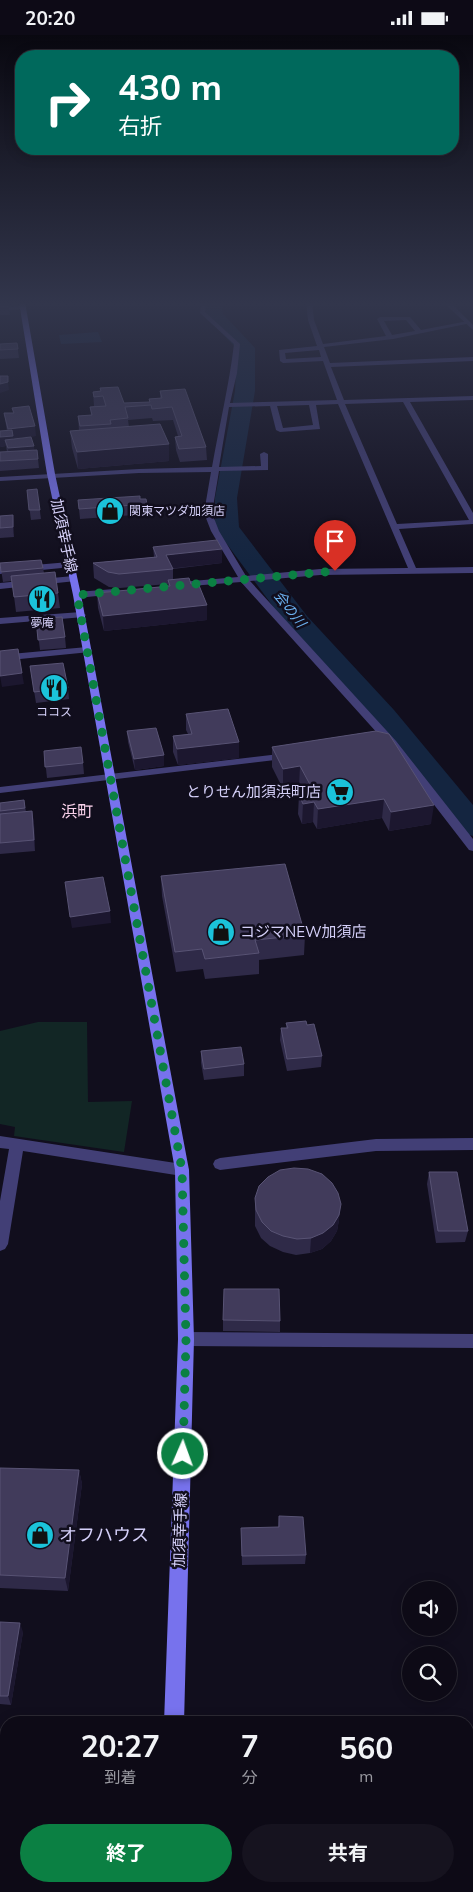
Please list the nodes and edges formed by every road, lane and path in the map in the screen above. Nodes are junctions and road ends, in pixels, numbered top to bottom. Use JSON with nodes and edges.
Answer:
{"nodes":[{"id":1,"x":37,"y":389,"type":"edge"},
{"id":2,"x":230,"y":389,"type":"edge"},
{"id":3,"x":336,"y":389,"type":"edge"},
{"id":4,"x":473,"y":398,"type":"edge"},
{"id":5,"x":405,"y":399,"type":"junction"},
{"id":6,"x":341,"y":402,"type":"junction"},
{"id":7,"x":312,"y":403,"type":"junction"},
{"id":8,"x":273,"y":404,"type":"junction"},
{"id":9,"x":226,"y":405,"type":"junction"},
{"id":10,"x":264,"y":454,"type":"dead end"},
{"id":11,"x":215,"y":469,"type":"junction"},
{"id":12,"x":51,"y":474,"type":"junction"},
{"id":13,"x":0,"y":479,"type":"edge"},
{"id":14,"x":473,"y":521,"type":"edge"},
{"id":15,"x":394,"y":527,"type":"junction"},
{"id":16,"x":69,"y":565,"type":"junction"},
{"id":17,"x":473,"y":570,"type":"edge"},
{"id":18,"x":0,"y":571,"type":"edge"},
{"id":19,"x":413,"y":571,"type":"junction"},
{"id":20,"x":73,"y":579,"type":"junction"},
{"id":21,"x":247,"y":579,"type":"junction"},
{"id":22,"x":0,"y":586,"type":"edge"},
{"id":23,"x":175,"y":586,"type":"edge"},
{"id":24,"x":126,"y":591,"type":"edge"},
{"id":25,"x":77,"y":595,"type":"junction"},
{"id":26,"x":81,"y":615,"type":"junction"},
{"id":27,"x":0,"y":621,"type":"edge"},
{"id":28,"x":88,"y":650,"type":"junction"},
{"id":29,"x":0,"y":658,"type":"edge"},
{"id":30,"x":295,"y":755,"type":"edge"},
{"id":31,"x":111,"y":779,"type":"junction"},
{"id":32,"x":0,"y":790,"type":"edge"},
{"id":33,"x":473,"y":847,"type":"edge"},
{"id":34,"x":0,"y":1142,"type":"edge"},
{"id":35,"x":473,"y":1144,"type":"edge"},
{"id":36,"x":16,"y":1145,"type":"junction"},
{"id":37,"x":220,"y":1164,"type":"dead end"},
{"id":38,"x":182,"y":1170,"type":"junction"},
{"id":39,"x":4,"y":1197,"type":"edge"},
{"id":40,"x":0,"y":1243,"type":"edge"},
{"id":41,"x":186,"y":1339,"type":"junction"},
{"id":42,"x":473,"y":1341,"type":"edge"},
{"id":43,"x":174,"y":1716,"type":"edge"}],
"edges":[{"from":1,"to":12,"type":"main road","name":"加須幸手線"},
{"from":2,"to":9,"type":"street"},
{"from":3,"to":6,"type":"street"},
{"from":4,"to":5,"type":"street"},
{"from":5,"to":6,"type":"street"},
{"from":5,"to":14,"type":"street"},
{"from":6,"to":7,"type":"street"},
{"from":6,"to":15,"type":"street"},
{"from":7,"to":8,"type":"street"},
{"from":7,"to":8,"type":"street"},
{"from":8,"to":9,"type":"street"},
{"from":9,"to":11,"type":"street"},
{"from":10,"to":11,"type":"street"},
{"from":11,"to":12,"type":"street"},
{"from":11,"to":21,"type":"street"},
{"from":12,"to":13,"type":"street"},
{"from":12,"to":16,"type":"main road","name":"加須幸手線"},
{"from":14,"to":15,"type":"street"},
{"from":15,"to":19,"type":"street"},
{"from":16,"to":18,"type":"street"},
{"from":16,"to":20,"type":"main road","name":"加須幸手線"},
{"from":17,"to":19,"type":"street"},
{"from":19,"to":21,"type":"street"},
{"from":20,"to":22,"type":"street"},
{"from":20,"to":25,"type":"main road","name":"加須幸手線"},
{"from":21,"to":23,"type":"street"},
{"from":21,"to":33,"type":"street"},
{"from":24,"to":25,"type":"street"},
{"from":25,"to":26,"type":"main road","name":"加須幸手線"},
{"from":26,"to":27,"type":"street"},
{"from":26,"to":28,"type":"main road","name":"加須幸手線"},
{"from":28,"to":29,"type":"street"},
{"from":28,"to":31,"type":"main road","name":"加須幸手線"},
{"from":30,"to":31,"type":"street"},
{"from":31,"to":32,"type":"street"},
{"from":31,"to":38,"type":"main road","name":"加須幸手線"},
{"from":34,"to":36,"type":"street"},
{"from":35,"to":37,"type":"street"},
{"from":36,"to":38,"type":"street"},
{"from":36,"to":39,"type":"street"},
{"from":38,"to":41,"type":"main road","name":"加須幸手線"},
{"from":39,"to":40,"type":"street"},
{"from":41,"to":42,"type":"street"},
{"from":41,"to":43,"type":"main road","name":"加須幸手線"}]}
